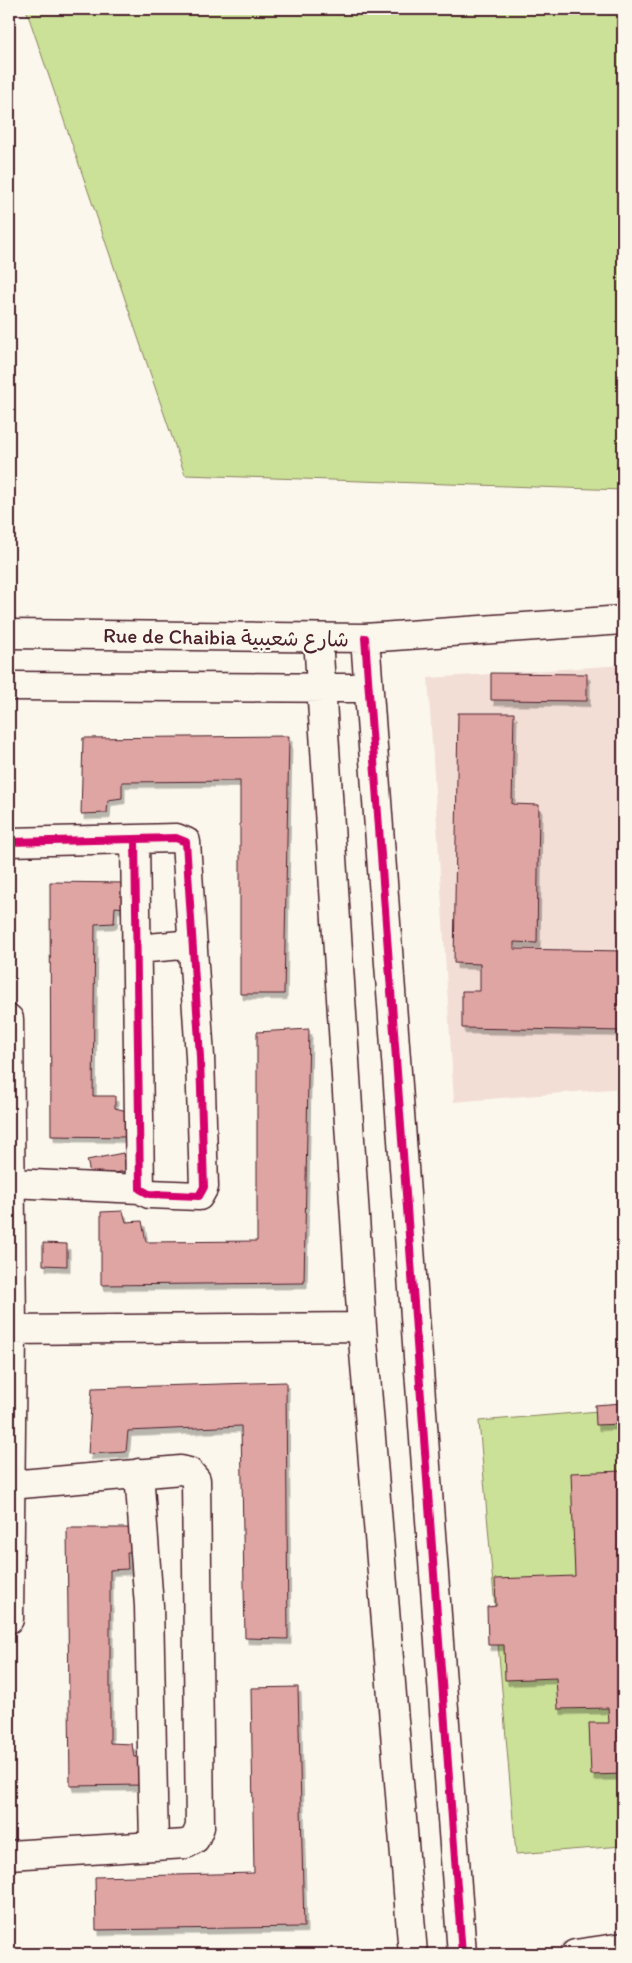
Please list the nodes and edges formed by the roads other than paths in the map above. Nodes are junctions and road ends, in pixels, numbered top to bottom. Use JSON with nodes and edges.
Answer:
{"nodes":[{"id":1,"x":623,"y":620,"type":"edge"},
{"id":2,"x":9,"y":634,"type":"edge"},
{"id":3,"x":318,"y":638,"type":"junction"},
{"id":4,"x":365,"y":638,"type":"junction"},
{"id":5,"x":9,"y":686,"type":"edge"},
{"id":6,"x":321,"y":688,"type":"junction"},
{"id":7,"x":368,"y":688,"type":"junction"},
{"id":8,"x":135,"y":839,"type":"junction"},
{"id":9,"x":9,"y":842,"type":"edge"},
{"id":10,"x":193,"y":944,"type":"junction"},
{"id":11,"x":137,"y":949,"type":"junction"},
{"id":12,"x":9,"y":1019,"type":"edge"},
{"id":13,"x":11,"y":1183,"type":"junction"},
{"id":14,"x":140,"y":1189,"type":"junction"},
{"id":15,"x":362,"y":1327,"type":"junction"},
{"id":16,"x":10,"y":1330,"type":"edge"},
{"id":17,"x":139,"y":1473,"type":"junction"},
{"id":18,"x":10,"y":1485,"type":"junction"},
{"id":19,"x":9,"y":1619,"type":"edge"},
{"id":20,"x":154,"y":1844,"type":"junction"},
{"id":21,"x":9,"y":1854,"type":"edge"},
{"id":22,"x":623,"y":1947,"type":"edge"},
{"id":23,"x":413,"y":1954,"type":"edge"},
{"id":24,"x":462,"y":1954,"type":"edge"},
{"id":25,"x":575,"y":1954,"type":"edge"}],
"edges":[{"from":1,"to":4,"type":"street","name":"Rue de Chaibia شارع شعيبية"},
{"from":2,"to":3,"type":"street","name":"Rue de Chaibia شارع شعيبية"},
{"from":3,"to":4,"type":"street","name":"Rue de Chaibia شارع شعيبية"},
{"from":3,"to":6,"type":"street"},
{"from":4,"to":7,"type":"street"},
{"from":5,"to":6,"type":"street"},
{"from":6,"to":7,"type":"street"},
{"from":6,"to":15,"type":"street"},
{"from":7,"to":24,"type":"street"},
{"from":8,"to":9,"type":"street"},
{"from":8,"to":10,"type":"street"},
{"from":8,"to":11,"type":"street"},
{"from":10,"to":11,"type":"street"},
{"from":10,"to":14,"type":"street"},
{"from":11,"to":14,"type":"street"},
{"from":12,"to":13,"type":"street"},
{"from":13,"to":14,"type":"street"},
{"from":13,"to":16,"type":"street"},
{"from":15,"to":16,"type":"street"},
{"from":15,"to":23,"type":"street"},
{"from":16,"to":18,"type":"street"},
{"from":17,"to":18,"type":"street"},
{"from":17,"to":20,"type":"street"},
{"from":17,"to":20,"type":"street"},
{"from":18,"to":19,"type":"street"},
{"from":20,"to":21,"type":"street"},
{"from":22,"to":25,"type":"street"}]}
